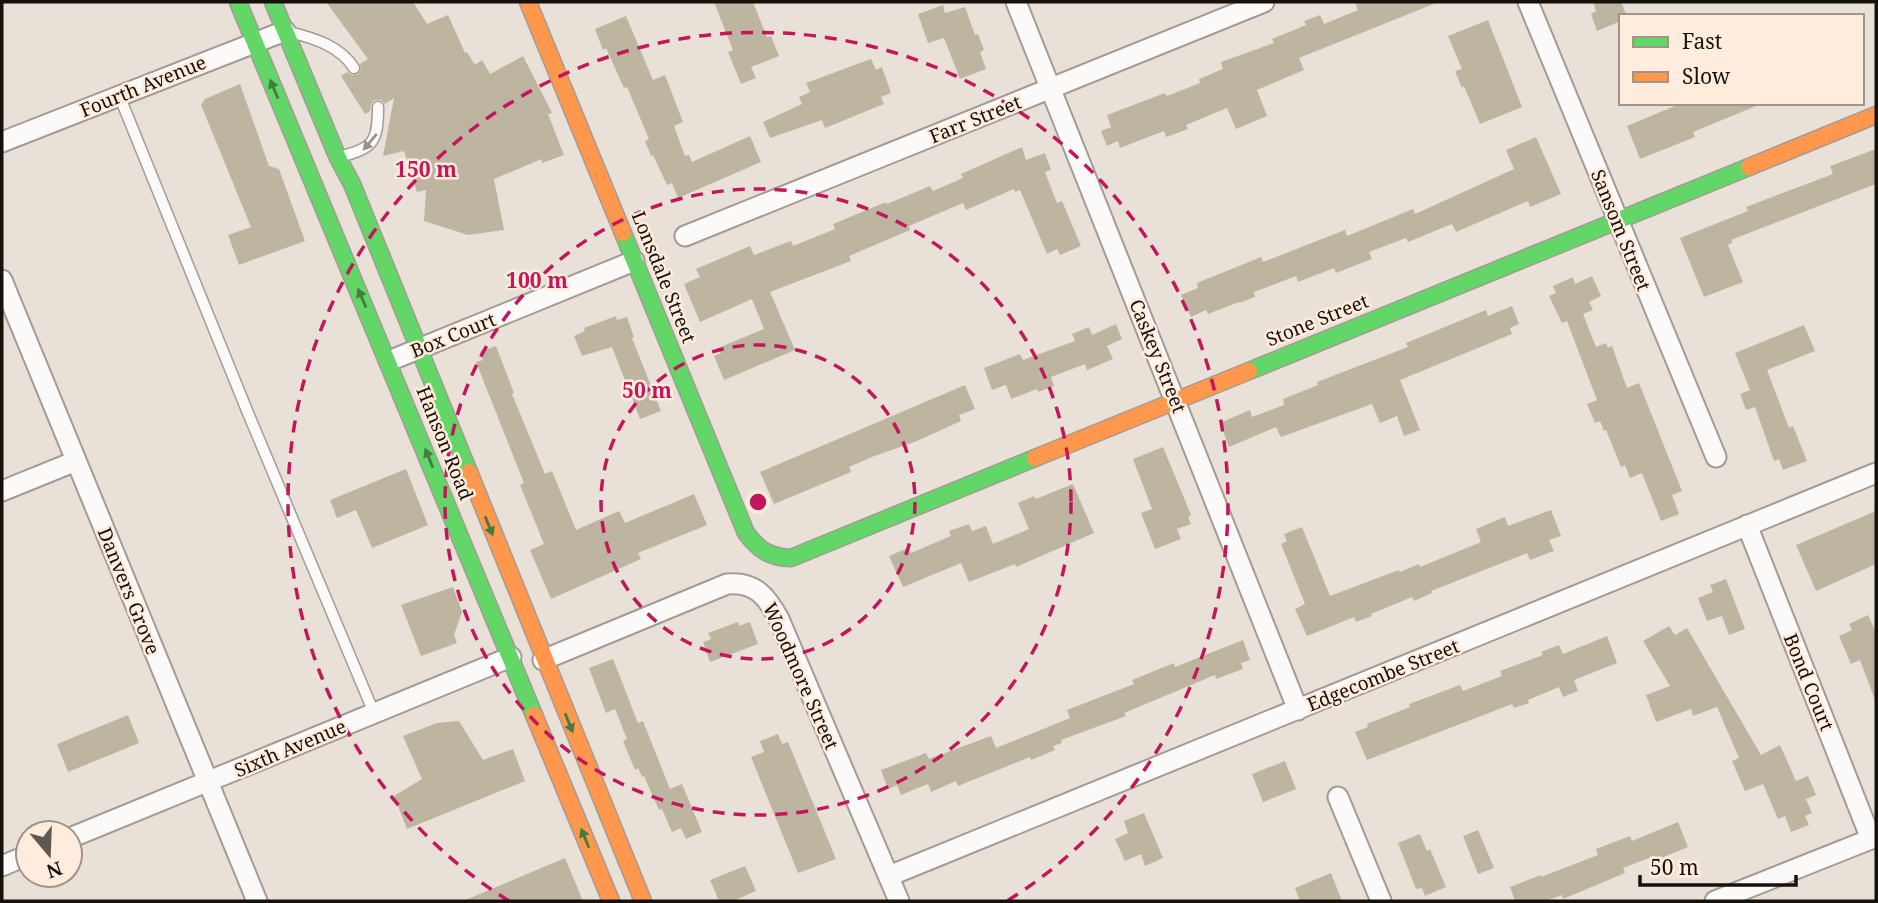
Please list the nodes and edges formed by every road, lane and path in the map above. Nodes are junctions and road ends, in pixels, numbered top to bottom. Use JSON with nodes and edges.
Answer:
{"nodes":[{"id":1,"x":238,"y":2,"type":"edge"},
{"id":2,"x":273,"y":2,"type":"edge"},
{"id":3,"x":528,"y":2,"type":"edge"},
{"id":4,"x":1016,"y":2,"type":"edge"},
{"id":5,"x":1264,"y":2,"type":"edge"},
{"id":6,"x":1528,"y":2,"type":"edge"},
{"id":7,"x":285,"y":31,"type":"junction"},
{"id":8,"x":254,"y":42,"type":"junction"},
{"id":9,"x":354,"y":68,"type":"dead end"},
{"id":10,"x":1052,"y":88,"type":"junction"},
{"id":11,"x":120,"y":95,"type":"junction"},
{"id":12,"x":378,"y":107,"type":"dead end"},
{"id":13,"x":1876,"y":115,"type":"edge"},
{"id":14,"x":2,"y":142,"type":"edge"},
{"id":15,"x":338,"y":158,"type":"junction"},
{"id":16,"x":1617,"y":220,"type":"junction"},
{"id":17,"x":685,"y":236,"type":"dead end"},
{"id":18,"x":634,"y":261,"type":"junction"},
{"id":19,"x":2,"y":280,"type":"edge"},
{"id":20,"x":417,"y":349,"type":"junction"},
{"id":21,"x":389,"y":361,"type":"junction"},
{"id":22,"x":1176,"y":400,"type":"junction"},
{"id":23,"x":1716,"y":457,"type":"dead end"},
{"id":24,"x":76,"y":461,"type":"junction"},
{"id":25,"x":1876,"y":473,"type":"edge"},
{"id":26,"x":2,"y":491,"type":"edge"},
{"id":27,"x":1747,"y":525,"type":"junction"},
{"id":28,"x":773,"y":558,"type":"joint"},
{"id":29,"x":510,"y":657,"type":"junction"},
{"id":30,"x":543,"y":660,"type":"junction"},
{"id":31,"x":1298,"y":710,"type":"junction"},
{"id":32,"x":374,"y":713,"type":"junction"},
{"id":33,"x":208,"y":783,"type":"junction"},
{"id":34,"x":1338,"y":797,"type":"dead end"},
{"id":35,"x":84,"y":832,"type":"edge"},
{"id":36,"x":1873,"y":838,"type":"edge"},
{"id":37,"x":889,"y":876,"type":"junction"},
{"id":38,"x":257,"y":901,"type":"edge"},
{"id":39,"x":611,"y":901,"type":"edge"},
{"id":40,"x":643,"y":901,"type":"edge"},
{"id":41,"x":899,"y":901,"type":"edge"},
{"id":42,"x":1381,"y":901,"type":"edge"},
{"id":43,"x":1715,"y":901,"type":"edge"}],
"edges":[{"from":1,"to":8,"type":"main road","name":"Hanson Road"},
{"from":2,"to":7,"type":"main road","name":"Hanson Road"},
{"from":3,"to":18,"type":"main road","name":"Lonsdale Street"},
{"from":4,"to":10,"type":"street","name":"Caskey Street"},
{"from":5,"to":10,"type":"street","name":"Farr Street"},
{"from":6,"to":16,"type":"street","name":"Sansom Street"},
{"from":7,"to":8,"type":"street","name":"Fourth Avenue"},
{"from":7,"to":9,"type":"lane"},
{"from":7,"to":15,"type":"main road","name":"Hanson Road"},
{"from":8,"to":11,"type":"street","name":"Fourth Avenue"},
{"from":21,"to":8,"type":"main road","name":"Hanson Road","one_way":true},
{"from":10,"to":17,"type":"street","name":"Farr Street"},
{"from":10,"to":22,"type":"street","name":"Caskey Street"},
{"from":11,"to":14,"type":"street","name":"Fourth Avenue"},
{"from":11,"to":32,"type":"lane"},
{"from":12,"to":15,"type":"lane","one_way":true},
{"from":13,"to":16,"type":"main road","name":"Stone Street"},
{"from":15,"to":20,"type":"main road","name":"Hanson Road"},
{"from":16,"to":22,"type":"main road","name":"Stone Street"},
{"from":16,"to":23,"type":"street","name":"Sansom Street"},
{"from":18,"to":20,"type":"street","name":"Box Court"},
{"from":18,"to":28,"type":"main road","name":"Lonsdale Street"},
{"from":19,"to":24,"type":"street","name":"Danvers Grove"},
{"from":20,"to":21,"type":"street","name":"Box Court"},
{"from":20,"to":30,"type":"main road","name":"Hanson Road","one_way":true},
{"from":29,"to":21,"type":"main road","name":"Hanson Road","one_way":true},
{"from":22,"to":28,"type":"main road","name":"Stone Street"},
{"from":22,"to":31,"type":"street","name":"Caskey Street"},
{"from":24,"to":26,"type":"street"},
{"from":24,"to":33,"type":"street","name":"Danvers Grove"},
{"from":25,"to":27,"type":"street","name":"Edgecombe Street"},
{"from":27,"to":31,"type":"street","name":"Edgecombe Street"},
{"from":27,"to":36,"type":"street","name":"Bond Court"},
{"from":29,"to":30,"type":"main road"},
{"from":29,"to":32,"type":"street","name":"Sixth Avenue"},
{"from":39,"to":29,"type":"main road","name":"Hanson Road","one_way":true},
{"from":30,"to":37,"type":"street","name":"Woodmore Street"},
{"from":30,"to":40,"type":"main road","name":"Hanson Road","one_way":true},
{"from":31,"to":37,"type":"street","name":"Edgecombe Street"},
{"from":32,"to":33,"type":"street","name":"Sixth Avenue"},
{"from":33,"to":35,"type":"street","name":"Sixth Avenue"},
{"from":33,"to":38,"type":"street","name":"Danvers Grove"},
{"from":34,"to":42,"type":"street"},
{"from":36,"to":43,"type":"street"},
{"from":37,"to":41,"type":"street","name":"Woodmore Street"}]}
